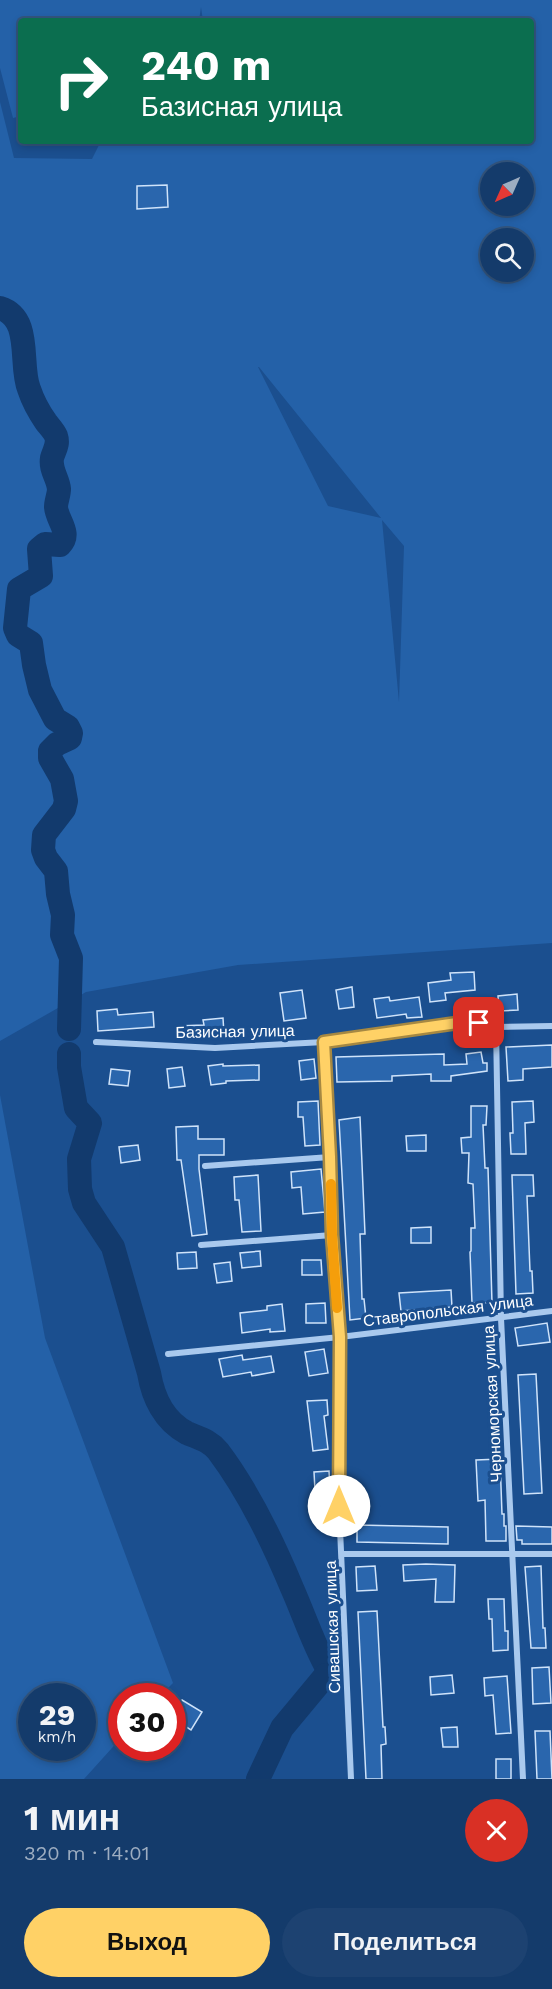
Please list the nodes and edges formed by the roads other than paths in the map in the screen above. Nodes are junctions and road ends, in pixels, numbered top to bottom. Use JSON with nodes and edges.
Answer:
{"nodes":[{"id":1,"x":552,"y":1026,"type":"edge"},
{"id":2,"x":496,"y":1027,"type":"junction"},
{"id":3,"x":96,"y":1042,"type":"dead end"},
{"id":4,"x":324,"y":1042,"type":"junction"},
{"id":5,"x":330,"y":1157,"type":"junction"},
{"id":6,"x":205,"y":1166,"type":"dead end"},
{"id":7,"x":332,"y":1235,"type":"junction"},
{"id":8,"x":201,"y":1245,"type":"dead end"},
{"id":9,"x":552,"y":1311,"type":"edge"},
{"id":10,"x":501,"y":1318,"type":"junction"},
{"id":11,"x":340,"y":1337,"type":"junction"},
{"id":12,"x":168,"y":1354,"type":"dead end"},
{"id":13,"x":342,"y":1554,"type":"junction"},
{"id":14,"x":512,"y":1554,"type":"junction"},
{"id":15,"x":552,"y":1554,"type":"edge"},
{"id":16,"x":351,"y":1779,"type":"edge"},
{"id":17,"x":523,"y":1779,"type":"edge"}],
"edges":[{"from":1,"to":2,"type":"street","name":"Базисная улица"},
{"from":2,"to":4,"type":"street","name":"Базисная улица"},
{"from":2,"to":10,"type":"street","name":"Черноморская улица"},
{"from":3,"to":4,"type":"street","name":"Базисная улица"},
{"from":4,"to":5,"type":"street","name":"Сивашская улица"},
{"from":5,"to":6,"type":"street"},
{"from":5,"to":7,"type":"street","name":"Сивашская улица"},
{"from":7,"to":8,"type":"street"},
{"from":7,"to":11,"type":"street","name":"Сивашская улица"},
{"from":9,"to":10,"type":"street","name":"Ставропольская улица"},
{"from":10,"to":11,"type":"street","name":"Ставропольская улица"},
{"from":10,"to":14,"type":"street","name":"Черноморская улица"},
{"from":11,"to":12,"type":"street","name":"Ставропольская улица"},
{"from":11,"to":13,"type":"street","name":"Сивашская улица"},
{"from":13,"to":14,"type":"street"},
{"from":13,"to":16,"type":"street","name":"Сивашская улица"},
{"from":14,"to":15,"type":"street"},
{"from":14,"to":17,"type":"street","name":"Черноморская улица"}]}
